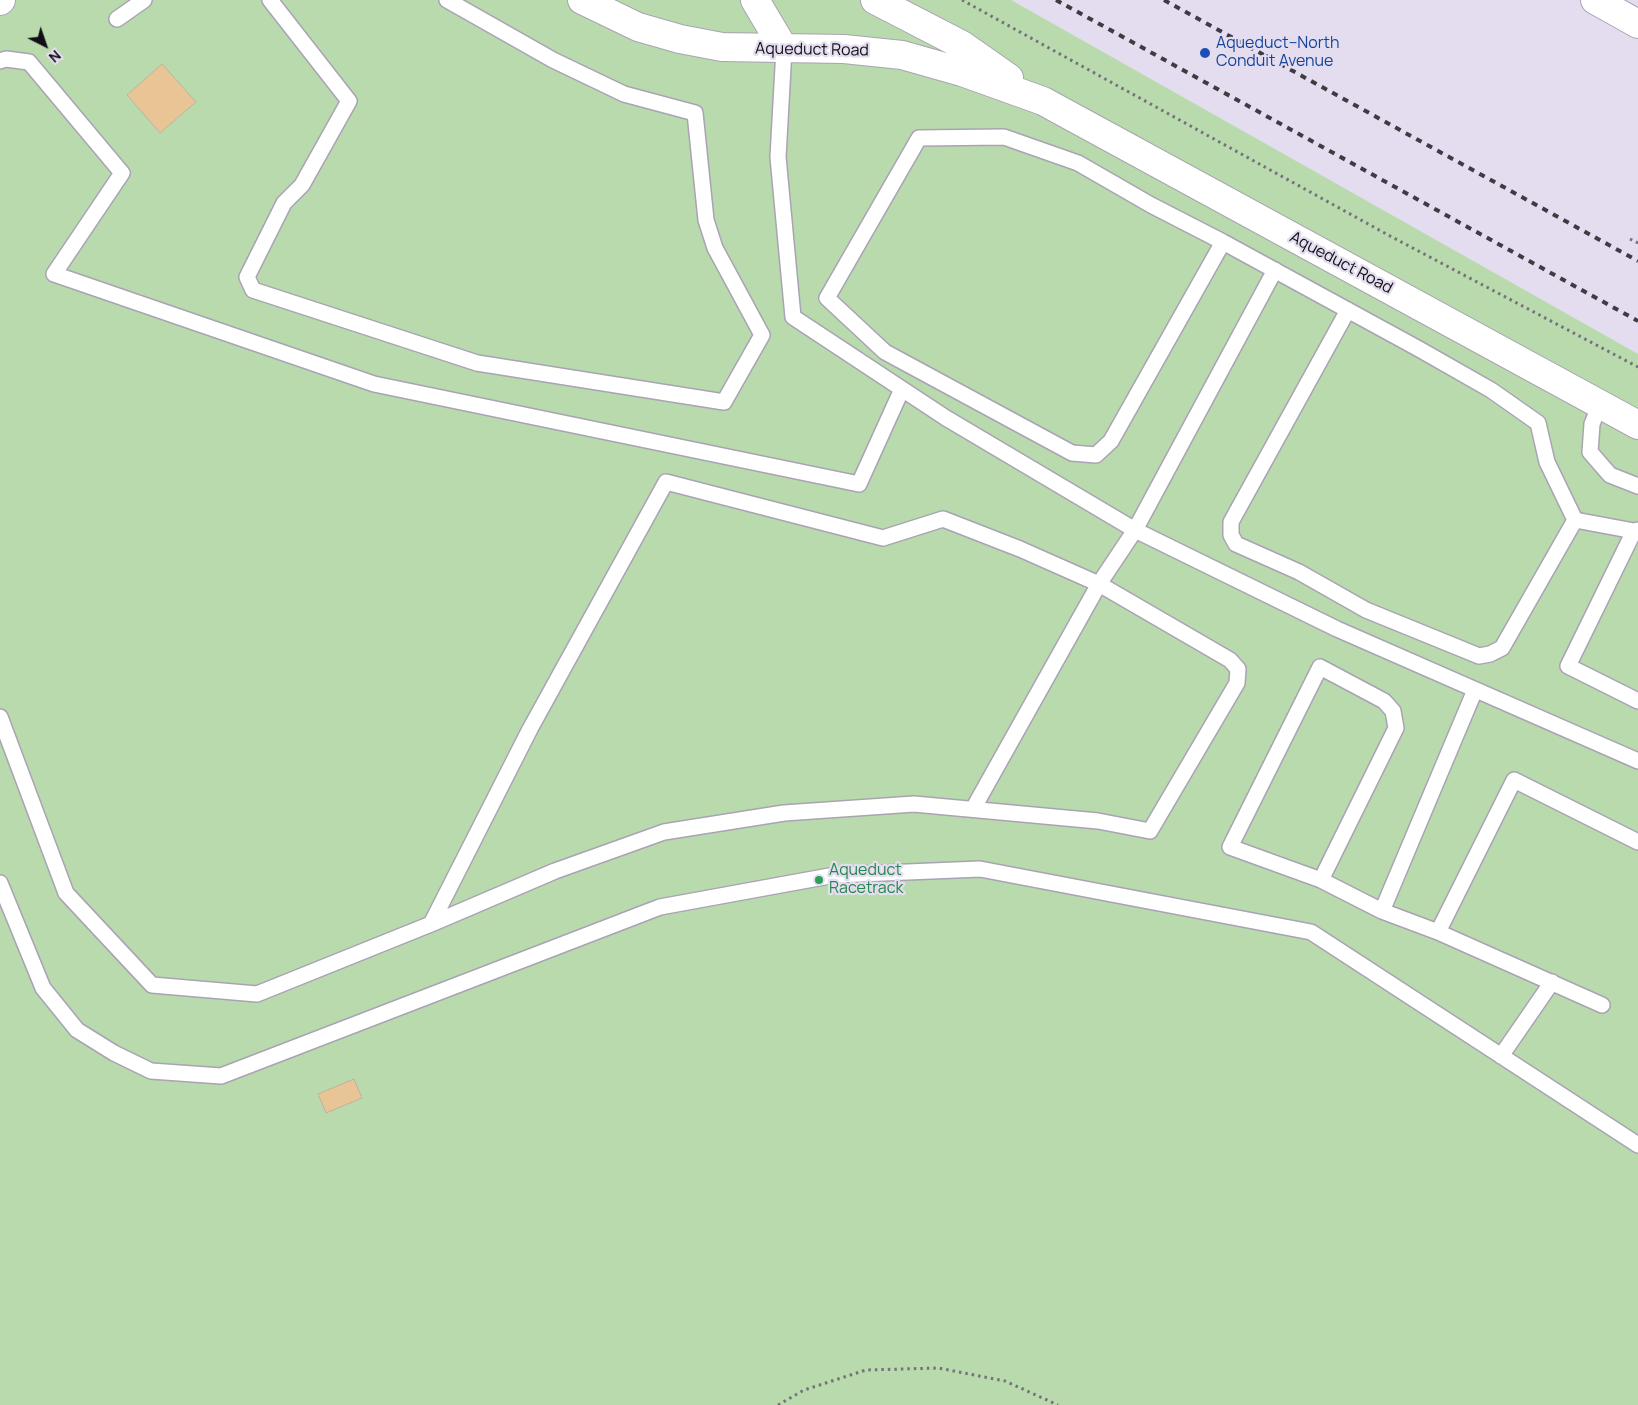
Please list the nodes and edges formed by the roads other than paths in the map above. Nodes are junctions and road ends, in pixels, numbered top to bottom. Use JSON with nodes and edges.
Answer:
{"nodes":[{"id":1,"x":144,"y":0,"type":"edge"},
{"id":2,"x":270,"y":0,"type":"edge"},
{"id":3,"x":446,"y":0,"type":"edge"},
{"id":4,"x":582,"y":0,"type":"edge"},
{"id":5,"x":756,"y":0,"type":"edge"},
{"id":6,"x":875,"y":0,"type":"edge"},
{"id":7,"x":1606,"y":3,"type":"edge"},
{"id":8,"x":116,"y":19,"type":"dead end"},
{"id":9,"x":1638,"y":24,"type":"edge"},
{"id":10,"x":784,"y":49,"type":"junction"},
{"id":11,"x":0,"y":61,"type":"edge"},
{"id":12,"x":1043,"y":102,"type":"junction"},
{"id":13,"x":1223,"y":242,"type":"junction"},
{"id":14,"x":1275,"y":270,"type":"junction"},
{"id":15,"x":1348,"y":310,"type":"junction"},
{"id":16,"x":902,"y":389,"type":"junction"},
{"id":17,"x":1600,"y":404,"type":"junction"},
{"id":18,"x":1638,"y":425,"type":"edge"},
{"id":19,"x":1638,"y":486,"type":"edge"},
{"id":20,"x":1575,"y":520,"type":"junction"},
{"id":21,"x":1135,"y":530,"type":"junction"},
{"id":22,"x":1636,"y":531,"type":"edge"},
{"id":23,"x":1099,"y":584,"type":"junction"},
{"id":24,"x":1475,"y":690,"type":"junction"},
{"id":25,"x":1638,"y":701,"type":"edge"},
{"id":26,"x":0,"y":717,"type":"edge"},
{"id":27,"x":1638,"y":761,"type":"edge"},
{"id":28,"x":973,"y":809,"type":"junction"},
{"id":29,"x":1638,"y":842,"type":"edge"},
{"id":30,"x":1320,"y":880,"type":"junction"},
{"id":31,"x":0,"y":883,"type":"edge"},
{"id":32,"x":1382,"y":912,"type":"junction"},
{"id":33,"x":431,"y":924,"type":"junction"},
{"id":34,"x":1438,"y":932,"type":"junction"},
{"id":35,"x":1552,"y":982,"type":"junction"},
{"id":36,"x":1602,"y":1005,"type":"dead end"},
{"id":37,"x":1501,"y":1056,"type":"junction"},
{"id":38,"x":1638,"y":1145,"type":"edge"}],
"edges":[{"from":1,"to":8,"type":"lane"},
{"from":2,"to":3,"type":"lane"},
{"from":4,"to":10,"type":"street","name":"Aqueduct Road"},
{"from":5,"to":10,"type":"street"},
{"from":6,"to":12,"type":"street","name":"Aqueduct Road"},
{"from":7,"to":9,"type":"street"},
{"from":10,"to":12,"type":"street","name":"Aqueduct Road"},
{"from":10,"to":16,"type":"lane"},
{"from":11,"to":16,"type":"lane"},
{"from":12,"to":17,"type":"street","name":"Aqueduct Road"},
{"from":13,"to":13,"type":"lane"},
{"from":13,"to":14,"type":"lane"},
{"from":14,"to":15,"type":"lane"},
{"from":14,"to":21,"type":"lane"},
{"from":15,"to":20,"type":"lane"},
{"from":15,"to":20,"type":"lane"},
{"from":16,"to":21,"type":"lane"},
{"from":17,"to":18,"type":"street","name":"Aqueduct Road"},
{"from":17,"to":19,"type":"lane"},
{"from":20,"to":22,"type":"lane"},
{"from":21,"to":23,"type":"lane"},
{"from":21,"to":24,"type":"lane"},
{"from":22,"to":25,"type":"lane"},
{"from":23,"to":28,"type":"lane"},
{"from":23,"to":28,"type":"lane"},
{"from":23,"to":33,"type":"lane"},
{"from":24,"to":27,"type":"lane"},
{"from":24,"to":32,"type":"lane"},
{"from":26,"to":33,"type":"lane"},
{"from":28,"to":33,"type":"lane"},
{"from":29,"to":34,"type":"lane"},
{"from":30,"to":30,"type":"lane"},
{"from":30,"to":32,"type":"lane"},
{"from":31,"to":37,"type":"lane"},
{"from":32,"to":34,"type":"lane"},
{"from":34,"to":35,"type":"lane"},
{"from":35,"to":36,"type":"lane"},
{"from":35,"to":37,"type":"lane"},
{"from":37,"to":38,"type":"lane"}]}
